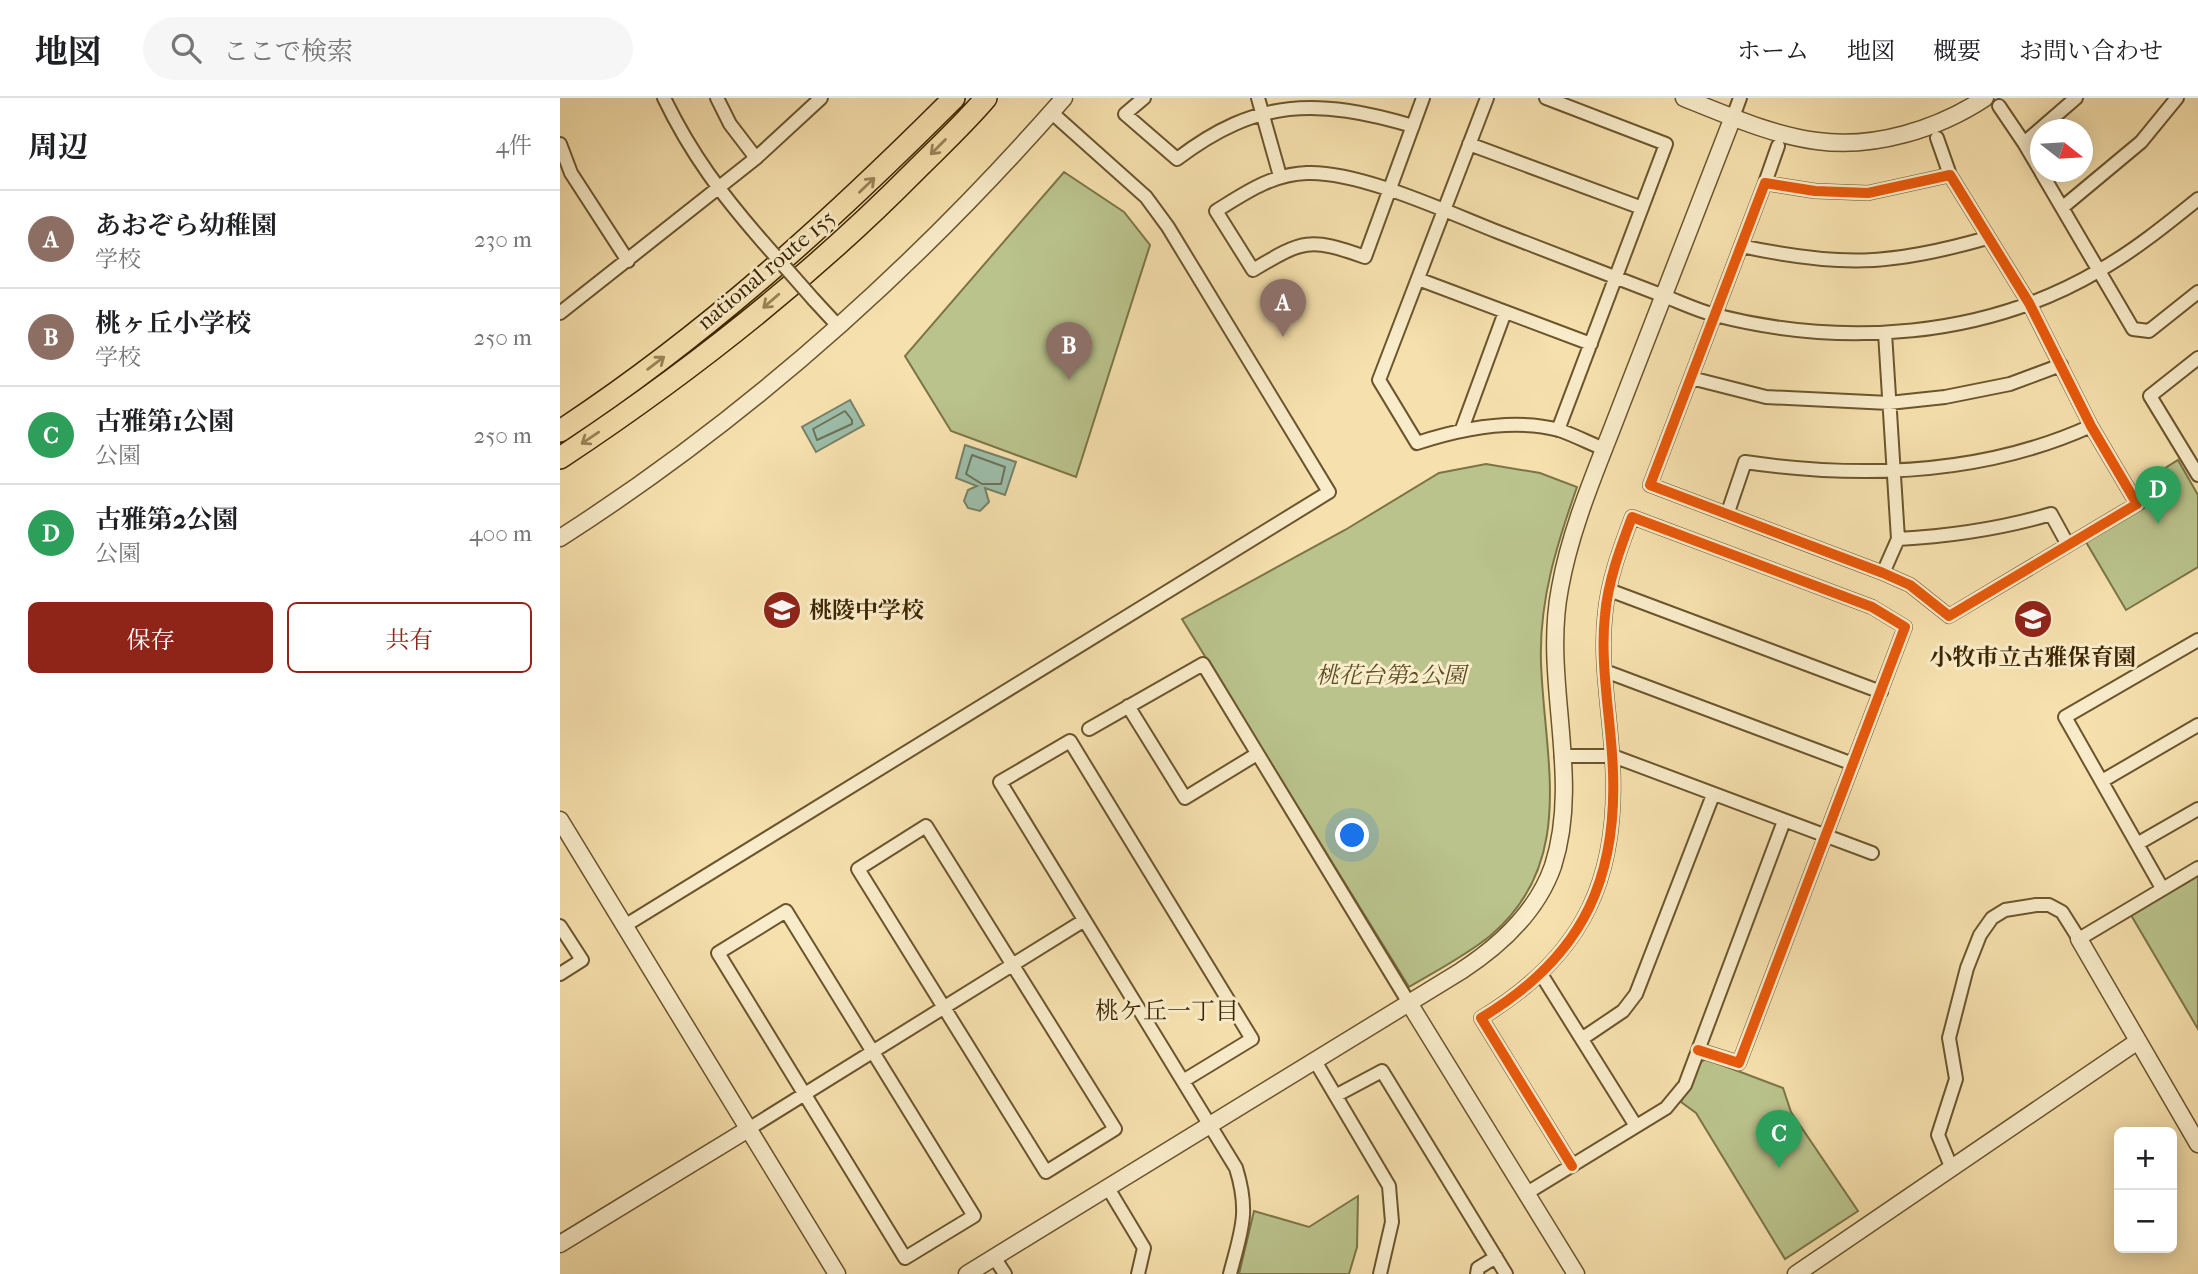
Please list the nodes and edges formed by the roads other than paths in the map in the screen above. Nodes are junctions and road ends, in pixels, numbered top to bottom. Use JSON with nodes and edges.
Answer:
{"nodes":[{"id":1,"x":664,"y":98,"type":"edge"},
{"id":2,"x":717,"y":98,"type":"edge"},
{"id":3,"x":821,"y":98,"type":"edge"},
{"id":4,"x":954,"y":98,"type":"edge"},
{"id":5,"x":986,"y":98,"type":"edge"},
{"id":6,"x":1063,"y":98,"type":"edge"},
{"id":7,"x":1143,"y":98,"type":"edge"},
{"id":8,"x":1423,"y":98,"type":"edge"},
{"id":9,"x":1487,"y":98,"type":"edge"},
{"id":10,"x":1546,"y":98,"type":"edge"},
{"id":11,"x":1684,"y":98,"type":"edge"},
{"id":12,"x":1740,"y":98,"type":"edge"},
{"id":13,"x":2076,"y":98,"type":"edge"},
{"id":14,"x":2177,"y":98,"type":"edge"},
{"id":15,"x":1992,"y":102,"type":"edge"},
{"id":16,"x":1259,"y":104,"type":"edge"},
{"id":17,"x":1051,"y":112,"type":"junction"},
{"id":18,"x":1733,"y":117,"type":"junction"},
{"id":19,"x":1413,"y":126,"type":"junction"},
{"id":20,"x":1937,"y":138,"type":"dead end"},
{"id":21,"x":2024,"y":143,"type":"junction"},
{"id":22,"x":560,"y":144,"type":"edge"},
{"id":23,"x":1469,"y":144,"type":"junction"},
{"id":24,"x":1778,"y":146,"type":"dead end"},
{"id":25,"x":2030,"y":153,"type":"edge"},
{"id":26,"x":756,"y":158,"type":"junction"},
{"id":27,"x":571,"y":173,"type":"junction"},
{"id":28,"x":1950,"y":175,"type":"junction"},
{"id":29,"x":1280,"y":176,"type":"junction"},
{"id":30,"x":560,"y":180,"type":"edge"},
{"id":31,"x":2048,"y":182,"type":"edge"},
{"id":32,"x":1765,"y":183,"type":"junction"},
{"id":33,"x":716,"y":189,"type":"junction"},
{"id":34,"x":1388,"y":191,"type":"junction"},
{"id":35,"x":2198,"y":199,"type":"edge"},
{"id":36,"x":2063,"y":207,"type":"junction"},
{"id":37,"x":1642,"y":208,"type":"junction"},
{"id":38,"x":1443,"y":210,"type":"junction"},
{"id":39,"x":1987,"y":238,"type":"junction"},
{"id":40,"x":1741,"y":246,"type":"junction"},
{"id":41,"x":628,"y":261,"type":"junction"},
{"id":42,"x":2098,"y":271,"type":"junction"},
{"id":43,"x":1616,"y":278,"type":"junction"},
{"id":44,"x":1418,"y":279,"type":"junction"},
{"id":45,"x":2198,"y":292,"type":"edge"},
{"id":46,"x":1663,"y":295,"type":"junction"},
{"id":47,"x":2029,"y":303,"type":"junction"},
{"id":48,"x":1505,"y":312,"type":"junction"},
{"id":49,"x":560,"y":313,"type":"edge"},
{"id":50,"x":1714,"y":315,"type":"junction"},
{"id":51,"x":838,"y":326,"type":"junction"},
{"id":52,"x":1885,"y":333,"type":"junction"},
{"id":53,"x":1591,"y":344,"type":"junction"},
{"id":54,"x":2198,"y":358,"type":"edge"},
{"id":55,"x":2062,"y":365,"type":"junction"},
{"id":56,"x":1691,"y":378,"type":"junction"},
{"id":57,"x":1889,"y":403,"type":"junction"},
{"id":58,"x":2091,"y":426,"type":"junction"},
{"id":59,"x":1462,"y":429,"type":"junction"},
{"id":60,"x":1558,"y":430,"type":"junction"},
{"id":61,"x":560,"y":431,"type":"edge"},
{"id":62,"x":1605,"y":449,"type":"junction"},
{"id":63,"x":560,"y":458,"type":"edge"},
{"id":64,"x":1894,"y":471,"type":"junction"},
{"id":65,"x":2198,"y":475,"type":"edge"},
{"id":66,"x":1728,"y":512,"type":"junction"},
{"id":67,"x":560,"y":538,"type":"edge"},
{"id":68,"x":1898,"y":539,"type":"junction"},
{"id":69,"x":2068,"y":545,"type":"junction"},
{"id":70,"x":1883,"y":573,"type":"junction"},
{"id":71,"x":1609,"y":590,"type":"junction"},
{"id":72,"x":2198,"y":640,"type":"edge"},
{"id":73,"x":1605,"y":671,"type":"junction"},
{"id":74,"x":1881,"y":692,"type":"junction"},
{"id":75,"x":1128,"y":706,"type":"junction"},
{"id":76,"x":2198,"y":725,"type":"edge"},
{"id":77,"x":1089,"y":729,"type":"dead end"},
{"id":78,"x":1257,"y":754,"type":"junction"},
{"id":79,"x":1562,"y":756,"type":"junction"},
{"id":80,"x":1613,"y":756,"type":"junction"},
{"id":81,"x":1853,"y":764,"type":"junction"},
{"id":82,"x":2102,"y":781,"type":"junction"},
{"id":83,"x":1713,"y":795,"type":"junction"},
{"id":84,"x":2198,"y":809,"type":"edge"},
{"id":85,"x":560,"y":820,"type":"edge"},
{"id":86,"x":1784,"y":821,"type":"junction"},
{"id":87,"x":1826,"y":837,"type":"junction"},
{"id":88,"x":2137,"y":844,"type":"junction"},
{"id":89,"x":1872,"y":853,"type":"dead end"},
{"id":90,"x":2198,"y":868,"type":"edge"},
{"id":91,"x":2162,"y":888,"type":"junction"},
{"id":92,"x":1083,"y":921,"type":"junction"},
{"id":93,"x":626,"y":925,"type":"junction"},
{"id":94,"x":560,"y":926,"type":"edge"},
{"id":95,"x":2079,"y":939,"type":"junction"},
{"id":96,"x":1012,"y":965,"type":"junction"},
{"id":97,"x":560,"y":974,"type":"edge"},
{"id":98,"x":1541,"y":974,"type":"junction"},
{"id":99,"x":1409,"y":1003,"type":"junction"},
{"id":100,"x":943,"y":1010,"type":"junction"},
{"id":101,"x":1583,"y":1038,"type":"junction"},
{"id":102,"x":2138,"y":1041,"type":"junction"},
{"id":103,"x":1698,"y":1050,"type":"junction"},
{"id":104,"x":873,"y":1051,"type":"junction"},
{"id":105,"x":1315,"y":1061,"type":"junction"},
{"id":106,"x":1183,"y":1081,"type":"junction"},
{"id":107,"x":802,"y":1094,"type":"junction"},
{"id":108,"x":1337,"y":1096,"type":"junction"},
{"id":109,"x":1209,"y":1124,"type":"junction"},
{"id":110,"x":1636,"y":1126,"type":"junction"},
{"id":111,"x":750,"y":1128,"type":"junction"},
{"id":112,"x":2198,"y":1144,"type":"edge"},
{"id":113,"x":1572,"y":1166,"type":"junction"},
{"id":114,"x":1952,"y":1169,"type":"junction"},
{"id":115,"x":1108,"y":1188,"type":"junction"},
{"id":116,"x":1527,"y":1193,"type":"junction"},
{"id":117,"x":560,"y":1244,"type":"edge"},
{"id":118,"x":994,"y":1257,"type":"junction"},
{"id":119,"x":1496,"y":1257,"type":"junction"},
{"id":120,"x":837,"y":1274,"type":"edge"},
{"id":121,"x":967,"y":1274,"type":"edge"},
{"id":122,"x":1005,"y":1274,"type":"edge"},
{"id":123,"x":1138,"y":1274,"type":"edge"},
{"id":124,"x":1230,"y":1274,"type":"edge"},
{"id":125,"x":1380,"y":1274,"type":"edge"},
{"id":126,"x":1477,"y":1274,"type":"edge"},
{"id":127,"x":1506,"y":1274,"type":"edge"},
{"id":128,"x":1576,"y":1274,"type":"edge"},
{"id":129,"x":1796,"y":1274,"type":"edge"}],
"edges":[{"from":1,"to":33,"type":"street"},
{"from":2,"to":26,"type":"street"},
{"from":3,"to":26,"type":"street"},
{"from":61,"to":4,"type":"highway","name":"national route 155","one_way":true},
{"from":5,"to":63,"type":"highway","name":"national route 155","one_way":true},
{"from":6,"to":17,"type":"street"},
{"from":7,"to":16,"type":"street"},
{"from":8,"to":19,"type":"street"},
{"from":9,"to":23,"type":"street"},
{"from":10,"to":37,"type":"street"},
{"from":11,"to":18,"type":"street"},
{"from":12,"to":18,"type":"street"},
{"from":13,"to":21,"type":"street"},
{"from":14,"to":36,"type":"street"},
{"from":15,"to":18,"type":"street"},
{"from":15,"to":21,"type":"street"},
{"from":16,"to":19,"type":"street"},
{"from":16,"to":29,"type":"street"},
{"from":17,"to":51,"type":"street"},
{"from":17,"to":93,"type":"street"},
{"from":18,"to":46,"type":"street"},
{"from":19,"to":34,"type":"street"},
{"from":20,"to":28,"type":"street"},
{"from":21,"to":25,"type":"street"},
{"from":22,"to":27,"type":"street"},
{"from":23,"to":37,"type":"street"},
{"from":23,"to":38,"type":"street"},
{"from":24,"to":32,"type":"street"},
{"from":26,"to":33,"type":"street"},
{"from":27,"to":30,"type":"street"},
{"from":27,"to":41,"type":"street"},
{"from":28,"to":32,"type":"street"},
{"from":28,"to":39,"type":"street"},
{"from":29,"to":34,"type":"street"},
{"from":29,"to":34,"type":"street"},
{"from":31,"to":36,"type":"street"},
{"from":32,"to":40,"type":"street"},
{"from":33,"to":41,"type":"street"},
{"from":33,"to":51,"type":"street","bridge":true},
{"from":34,"to":38,"type":"street"},
{"from":35,"to":42,"type":"street"},
{"from":36,"to":42,"type":"street"},
{"from":37,"to":43,"type":"street"},
{"from":38,"to":43,"type":"street"},
{"from":38,"to":44,"type":"street"},
{"from":39,"to":40,"type":"street"},
{"from":39,"to":47,"type":"street"},
{"from":40,"to":50,"type":"street"},
{"from":41,"to":49,"type":"street"},
{"from":42,"to":45,"type":"street"},
{"from":42,"to":47,"type":"street"},
{"from":43,"to":46,"type":"street"},
{"from":43,"to":53,"type":"street"},
{"from":44,"to":48,"type":"street"},
{"from":44,"to":59,"type":"street"},
{"from":46,"to":50,"type":"street"},
{"from":46,"to":62,"type":"street"},
{"from":47,"to":52,"type":"street"},
{"from":47,"to":55,"type":"street"},
{"from":48,"to":53,"type":"street"},
{"from":48,"to":59,"type":"street"},
{"from":50,"to":52,"type":"street"},
{"from":50,"to":56,"type":"street"},
{"from":51,"to":67,"type":"street"},
{"from":52,"to":57,"type":"street"},
{"from":53,"to":60,"type":"street"},
{"from":54,"to":65,"type":"street"},
{"from":55,"to":57,"type":"street"},
{"from":55,"to":58,"type":"street"},
{"from":56,"to":57,"type":"street"},
{"from":56,"to":66,"type":"street"},
{"from":57,"to":64,"type":"street"},
{"from":58,"to":64,"type":"street"},
{"from":58,"to":69,"type":"street"},
{"from":59,"to":60,"type":"street"},
{"from":60,"to":62,"type":"street"},
{"from":62,"to":79,"type":"street"},
{"from":64,"to":66,"type":"street"},
{"from":64,"to":68,"type":"street"},
{"from":66,"to":70,"type":"street"},
{"from":68,"to":69,"type":"street"},
{"from":68,"to":70,"type":"street"},
{"from":69,"to":70,"type":"street"},
{"from":71,"to":73,"type":"street"},
{"from":71,"to":74,"type":"street"},
{"from":71,"to":74,"type":"street"},
{"from":72,"to":82,"type":"street"},
{"from":73,"to":80,"type":"street"},
{"from":73,"to":81,"type":"street"},
{"from":74,"to":81,"type":"street"},
{"from":75,"to":77,"type":"street"},
{"from":75,"to":78,"type":"street"},
{"from":75,"to":78,"type":"street"},
{"from":76,"to":82,"type":"street"},
{"from":78,"to":99,"type":"street"},
{"from":79,"to":80,"type":"street"},
{"from":79,"to":99,"type":"street"},
{"from":80,"to":83,"type":"street"},
{"from":80,"to":98,"type":"street"},
{"from":81,"to":87,"type":"street"},
{"from":82,"to":88,"type":"street"},
{"from":83,"to":86,"type":"street"},
{"from":83,"to":101,"type":"street"},
{"from":84,"to":88,"type":"street"},
{"from":85,"to":93,"type":"street"},
{"from":86,"to":87,"type":"street"},
{"from":86,"to":103,"type":"street"},
{"from":87,"to":89,"type":"street"},
{"from":87,"to":103,"type":"street"},
{"from":88,"to":91,"type":"street"},
{"from":90,"to":91,"type":"street"},
{"from":91,"to":95,"type":"street"},
{"from":92,"to":96,"type":"street"},
{"from":92,"to":106,"type":"street"},
{"from":92,"to":106,"type":"street"},
{"from":93,"to":111,"type":"street"},
{"from":94,"to":97,"type":"street"},
{"from":95,"to":102,"type":"street"},
{"from":95,"to":114,"type":"street"},
{"from":96,"to":100,"type":"street"},
{"from":96,"to":100,"type":"street"},
{"from":96,"to":100,"type":"street"},
{"from":98,"to":101,"type":"street"},
{"from":98,"to":113,"type":"street"},
{"from":99,"to":105,"type":"street"},
{"from":99,"to":116,"type":"street"},
{"from":100,"to":104,"type":"street"},
{"from":101,"to":110,"type":"street"},
{"from":102,"to":112,"type":"street"},
{"from":102,"to":114,"type":"street"},
{"from":103,"to":110,"type":"street"},
{"from":104,"to":107,"type":"street"},
{"from":104,"to":107,"type":"street"},
{"from":104,"to":107,"type":"street"},
{"from":105,"to":108,"type":"street"},
{"from":105,"to":109,"type":"street"},
{"from":106,"to":109,"type":"street"},
{"from":107,"to":111,"type":"street"},
{"from":108,"to":119,"type":"street"},
{"from":108,"to":125,"type":"street"},
{"from":109,"to":115,"type":"street"},
{"from":109,"to":124,"type":"street"},
{"from":110,"to":113,"type":"street"},
{"from":111,"to":117,"type":"street"},
{"from":111,"to":120,"type":"street"},
{"from":113,"to":116,"type":"street"},
{"from":114,"to":129,"type":"street"},
{"from":115,"to":118,"type":"street"},
{"from":115,"to":123,"type":"street"},
{"from":116,"to":128,"type":"street"},
{"from":118,"to":121,"type":"street"},
{"from":118,"to":122,"type":"street"},
{"from":119,"to":126,"type":"street"},
{"from":119,"to":127,"type":"street"}]}
